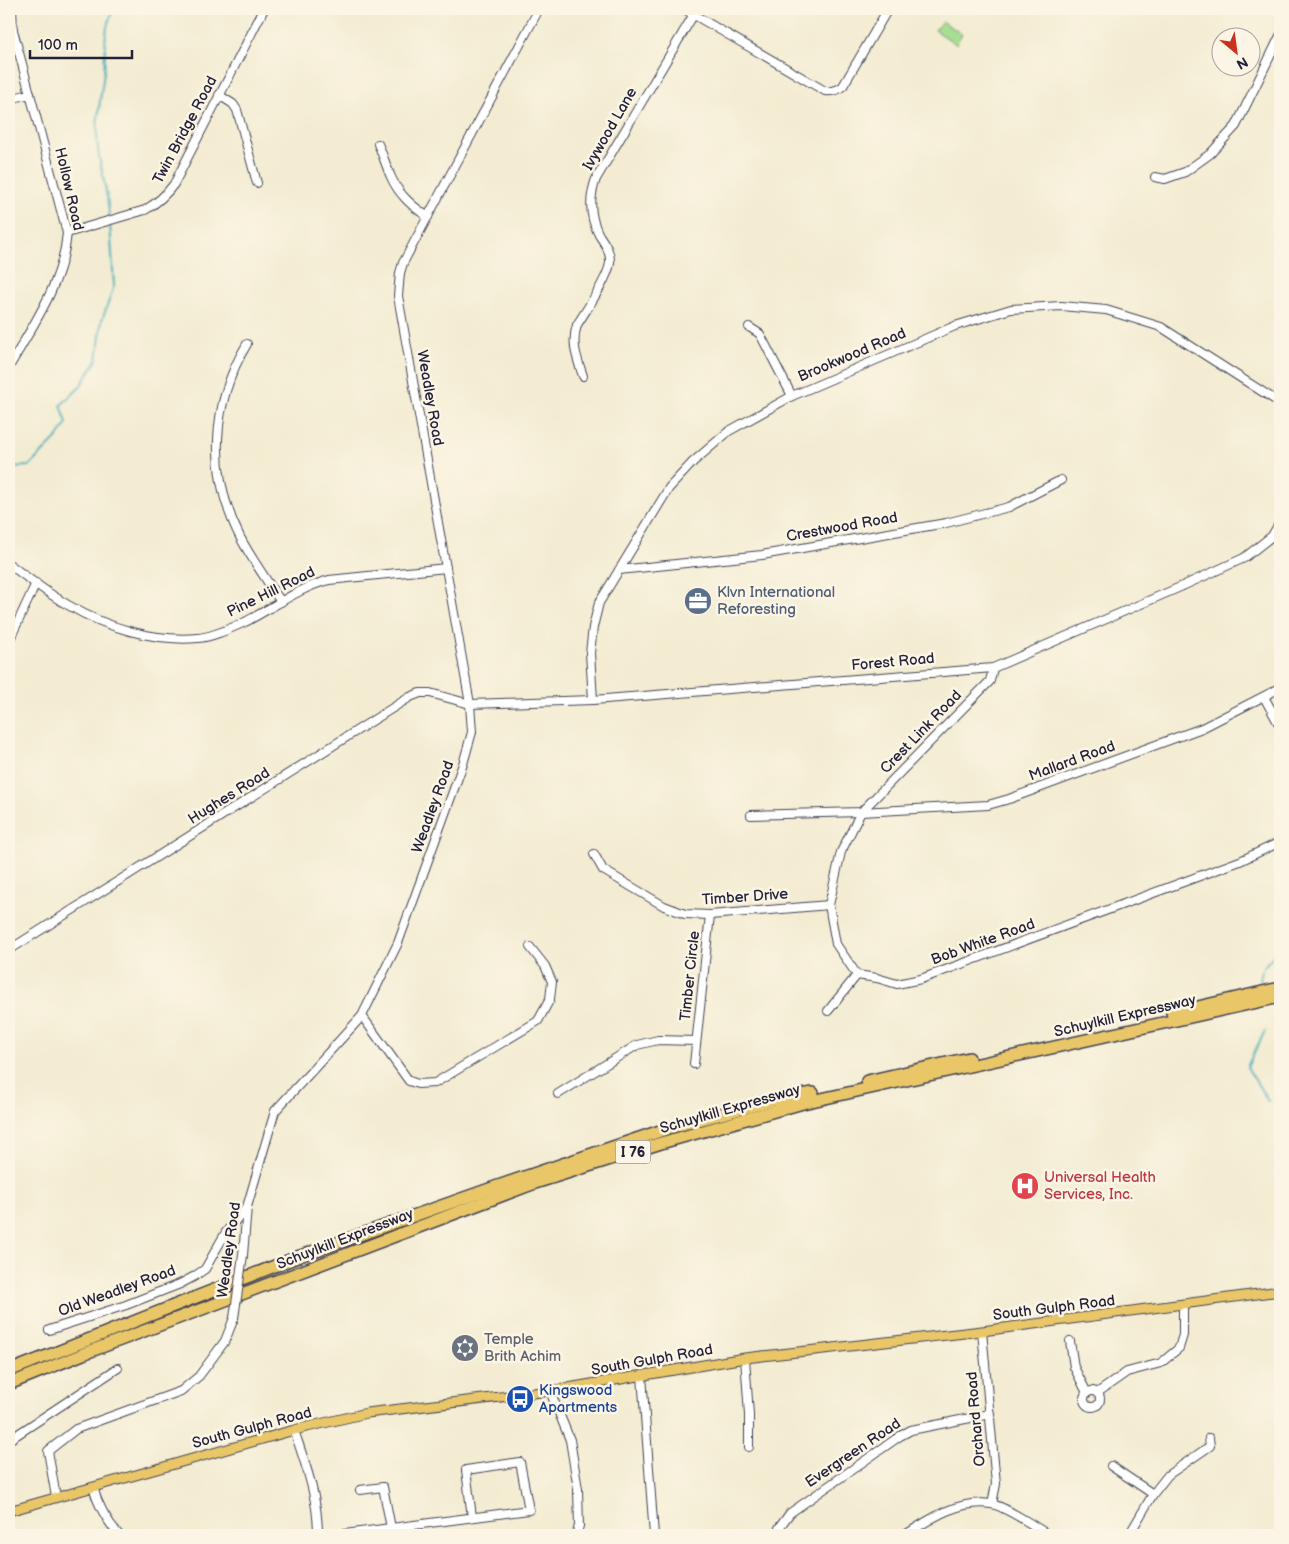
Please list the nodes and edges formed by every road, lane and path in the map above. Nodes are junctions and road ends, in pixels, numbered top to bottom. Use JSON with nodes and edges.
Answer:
{"nodes":[{"id":1,"x":12,"y":9,"type":"edge"},
{"id":2,"x":264,"y":9,"type":"edge"},
{"id":3,"x":539,"y":9,"type":"edge"},
{"id":4,"x":684,"y":9,"type":"edge"},
{"id":5,"x":888,"y":9,"type":"edge"},
{"id":6,"x":694,"y":14,"type":"junction"},
{"id":7,"x":1280,"y":36,"type":"edge"},
{"id":8,"x":30,"y":94,"type":"junction"},
{"id":9,"x":219,"y":95,"type":"junction"},
{"id":10,"x":9,"y":99,"type":"edge"},
{"id":11,"x":378,"y":144,"type":"dead end"},
{"id":12,"x":1155,"y":177,"type":"dead end"},
{"id":13,"x":257,"y":183,"type":"dead end"},
{"id":14,"x":428,"y":217,"type":"junction"},
{"id":15,"x":67,"y":233,"type":"junction"},
{"id":16,"x":749,"y":327,"type":"dead end"},
{"id":17,"x":247,"y":344,"type":"dead end"},
{"id":18,"x":9,"y":367,"type":"edge"},
{"id":19,"x":582,"y":376,"type":"dead end"},
{"id":20,"x":792,"y":396,"type":"junction"},
{"id":21,"x":1280,"y":403,"type":"edge"},
{"id":22,"x":1061,"y":480,"type":"dead end"},
{"id":23,"x":1280,"y":522,"type":"edge"},
{"id":24,"x":9,"y":564,"type":"edge"},
{"id":25,"x":446,"y":568,"type":"junction"},
{"id":26,"x":619,"y":570,"type":"junction"},
{"id":27,"x":36,"y":583,"type":"junction"},
{"id":28,"x":281,"y":602,"type":"junction"},
{"id":29,"x":9,"y":641,"type":"edge"},
{"id":30,"x":993,"y":668,"type":"junction"},
{"id":31,"x":1280,"y":688,"type":"edge"},
{"id":32,"x":1264,"y":697,"type":"junction"},
{"id":33,"x":593,"y":700,"type":"junction"},
{"id":34,"x":470,"y":704,"type":"junction"},
{"id":35,"x":1280,"y":726,"type":"edge"},
{"id":36,"x":861,"y":812,"type":"junction"},
{"id":37,"x":751,"y":816,"type":"dead end"},
{"id":38,"x":1280,"y":842,"type":"edge"},
{"id":39,"x":594,"y":854,"type":"dead end"},
{"id":40,"x":829,"y":905,"type":"junction"},
{"id":41,"x":710,"y":915,"type":"junction"},
{"id":42,"x":530,"y":947,"type":"dead end"},
{"id":43,"x":9,"y":950,"type":"edge"},
{"id":44,"x":856,"y":975,"type":"junction"},
{"id":45,"x":1280,"y":988,"type":"edge"},
{"id":46,"x":1280,"y":997,"type":"edge"},
{"id":47,"x":828,"y":1011,"type":"dead end"},
{"id":48,"x":362,"y":1016,"type":"junction"},
{"id":49,"x":696,"y":1041,"type":"junction"},
{"id":50,"x":694,"y":1064,"type":"dead end"},
{"id":51,"x":558,"y":1094,"type":"dead end"},
{"id":52,"x":248,"y":1207,"type":"junction"},
{"id":53,"x":1280,"y":1291,"type":"edge"},
{"id":54,"x":1183,"y":1305,"type":"junction"},
{"id":55,"x":49,"y":1330,"type":"dead end"},
{"id":56,"x":982,"y":1331,"type":"junction"},
{"id":57,"x":1070,"y":1341,"type":"dead end"},
{"id":58,"x":745,"y":1358,"type":"junction"},
{"id":59,"x":118,"y":1368,"type":"dead end"},
{"id":60,"x":9,"y":1371,"type":"edge"},
{"id":61,"x":642,"y":1376,"type":"junction"},
{"id":62,"x":9,"y":1384,"type":"edge"},
{"id":63,"x":550,"y":1391,"type":"junction"},
{"id":64,"x":1097,"y":1392,"type":"junction"},
{"id":65,"x":1087,"y":1393,"type":"junction"},
{"id":66,"x":990,"y":1414,"type":"junction"},
{"id":67,"x":294,"y":1430,"type":"junction"},
{"id":68,"x":1210,"y":1438,"type":"dead end"},
{"id":69,"x":9,"y":1440,"type":"edge"},
{"id":70,"x":749,"y":1447,"type":"dead end"},
{"id":71,"x":1111,"y":1466,"type":"dead end"},
{"id":72,"x":92,"y":1487,"type":"junction"},
{"id":73,"x":360,"y":1490,"type":"dead end"},
{"id":74,"x":1153,"y":1494,"type":"junction"},
{"id":75,"x":56,"y":1497,"type":"junction"},
{"id":76,"x":992,"y":1504,"type":"junction"},
{"id":77,"x":9,"y":1511,"type":"edge"},
{"id":78,"x":472,"y":1518,"type":"junction"},
{"id":79,"x":391,"y":1528,"type":"junction"},
{"id":80,"x":119,"y":1535,"type":"edge"},
{"id":81,"x":318,"y":1535,"type":"edge"},
{"id":82,"x":337,"y":1535,"type":"edge"},
{"id":83,"x":576,"y":1535,"type":"edge"},
{"id":84,"x":654,"y":1535,"type":"edge"},
{"id":85,"x":778,"y":1535,"type":"edge"},
{"id":86,"x":905,"y":1535,"type":"edge"},
{"id":87,"x":1049,"y":1535,"type":"edge"},
{"id":88,"x":1129,"y":1535,"type":"edge"}],
"edges":[{"from":1,"to":8,"type":"street","name":"Hollow Road"},
{"from":2,"to":9,"type":"street","name":"Twin Bridge Road"},
{"from":3,"to":14,"type":"street","name":"Weadley Road"},
{"from":4,"to":6,"type":"street"},
{"from":5,"to":6,"type":"street"},
{"from":6,"to":19,"type":"street","name":"Ivywood Lane"},
{"from":7,"to":12,"type":"street"},
{"from":8,"to":10,"type":"street"},
{"from":8,"to":15,"type":"street","name":"Hollow Road"},
{"from":9,"to":13,"type":"street"},
{"from":9,"to":15,"type":"street","name":"Twin Bridge Road"},
{"from":11,"to":14,"type":"street"},
{"from":14,"to":25,"type":"street","name":"Weadley Road"},
{"from":15,"to":18,"type":"street","name":"Hollow Road"},
{"from":16,"to":20,"type":"street"},
{"from":17,"to":28,"type":"street"},
{"from":20,"to":21,"type":"street","name":"Brookwood Road"},
{"from":20,"to":26,"type":"street","name":"Brookwood Road"},
{"from":22,"to":26,"type":"street","name":"Crestwood Road"},
{"from":23,"to":30,"type":"street","name":"Forest Road"},
{"from":24,"to":27,"type":"street","name":"Pine Hill Road"},
{"from":25,"to":28,"type":"street","name":"Pine Hill Road"},
{"from":25,"to":34,"type":"street","name":"Weadley Road"},
{"from":26,"to":33,"type":"street","name":"Brookwood Road"},
{"from":27,"to":28,"type":"street","name":"Pine Hill Road"},
{"from":27,"to":29,"type":"street"},
{"from":30,"to":33,"type":"street","name":"Forest Road"},
{"from":30,"to":36,"type":"street","name":"Crest Link Road"},
{"from":31,"to":32,"type":"street","name":"Mallard Road"},
{"from":32,"to":35,"type":"street"},
{"from":32,"to":36,"type":"street","name":"Mallard Road"},
{"from":33,"to":34,"type":"street","name":"Forest Road"},
{"from":34,"to":43,"type":"street","name":"Hughes Road"},
{"from":34,"to":48,"type":"street","name":"Weadley Road"},
{"from":36,"to":37,"type":"street","name":"Mallard Road"},
{"from":36,"to":40,"type":"street"},
{"from":38,"to":44,"type":"street","name":"Bob White Road"},
{"from":39,"to":41,"type":"street","name":"Timber Drive"},
{"from":40,"to":41,"type":"street","name":"Timber Drive"},
{"from":40,"to":44,"type":"street"},
{"from":41,"to":49,"type":"street","name":"Timber Circle"},
{"from":42,"to":48,"type":"street"},
{"from":44,"to":47,"type":"street"},
{"from":45,"to":60,"type":"highway","name":"Schuylkill Expressway","number":"I 76"},
{"from":46,"to":62,"type":"highway","name":"Schuylkill Expressway","number":"I 76"},
{"from":48,"to":52,"type":"street","name":"Weadley Road"},
{"from":49,"to":50,"type":"street","name":"Timber Circle"},
{"from":49,"to":51,"type":"street","name":"Timber Circle"},
{"from":52,"to":55,"type":"street","name":"Old Weadley Road"},
{"from":52,"to":75,"type":"street","name":"Weadley Road","bridge":true},
{"from":53,"to":54,"type":"main road","name":"South Gulph Road"},
{"from":54,"to":56,"type":"main road","name":"South Gulph Road"},
{"from":54,"to":64,"type":"street"},
{"from":56,"to":58,"type":"main road","name":"South Gulph Road"},
{"from":56,"to":66,"type":"street","name":"Orchard Road"},
{"from":57,"to":65,"type":"street"},
{"from":58,"to":61,"type":"main road","name":"South Gulph Road"},
{"from":58,"to":70,"type":"street"},
{"from":59,"to":69,"type":"street"},
{"from":61,"to":63,"type":"main road","name":"South Gulph Road"},
{"from":61,"to":84,"type":"street"},
{"from":63,"to":67,"type":"main road","name":"South Gulph Road"},
{"from":63,"to":83,"type":"street"},
{"from":64,"to":65,"type":"street"},
{"from":64,"to":65,"type":"street"},
{"from":66,"to":76,"type":"street","name":"Orchard Road"},
{"from":66,"to":85,"type":"street","name":"Evergreen Road"},
{"from":67,"to":72,"type":"main road","name":"South Gulph Road"},
{"from":67,"to":81,"type":"street"},
{"from":68,"to":74,"type":"street"},
{"from":71,"to":74,"type":"street"},
{"from":72,"to":75,"type":"main road","name":"South Gulph Road"},
{"from":72,"to":80,"type":"street"},
{"from":73,"to":79,"type":"street"},
{"from":74,"to":88,"type":"street"},
{"from":75,"to":77,"type":"main road","name":"South Gulph Road"},
{"from":76,"to":86,"type":"street"},
{"from":76,"to":87,"type":"street"},
{"from":78,"to":78,"type":"street"},
{"from":78,"to":79,"type":"street"},
{"from":79,"to":82,"type":"street"}]}
